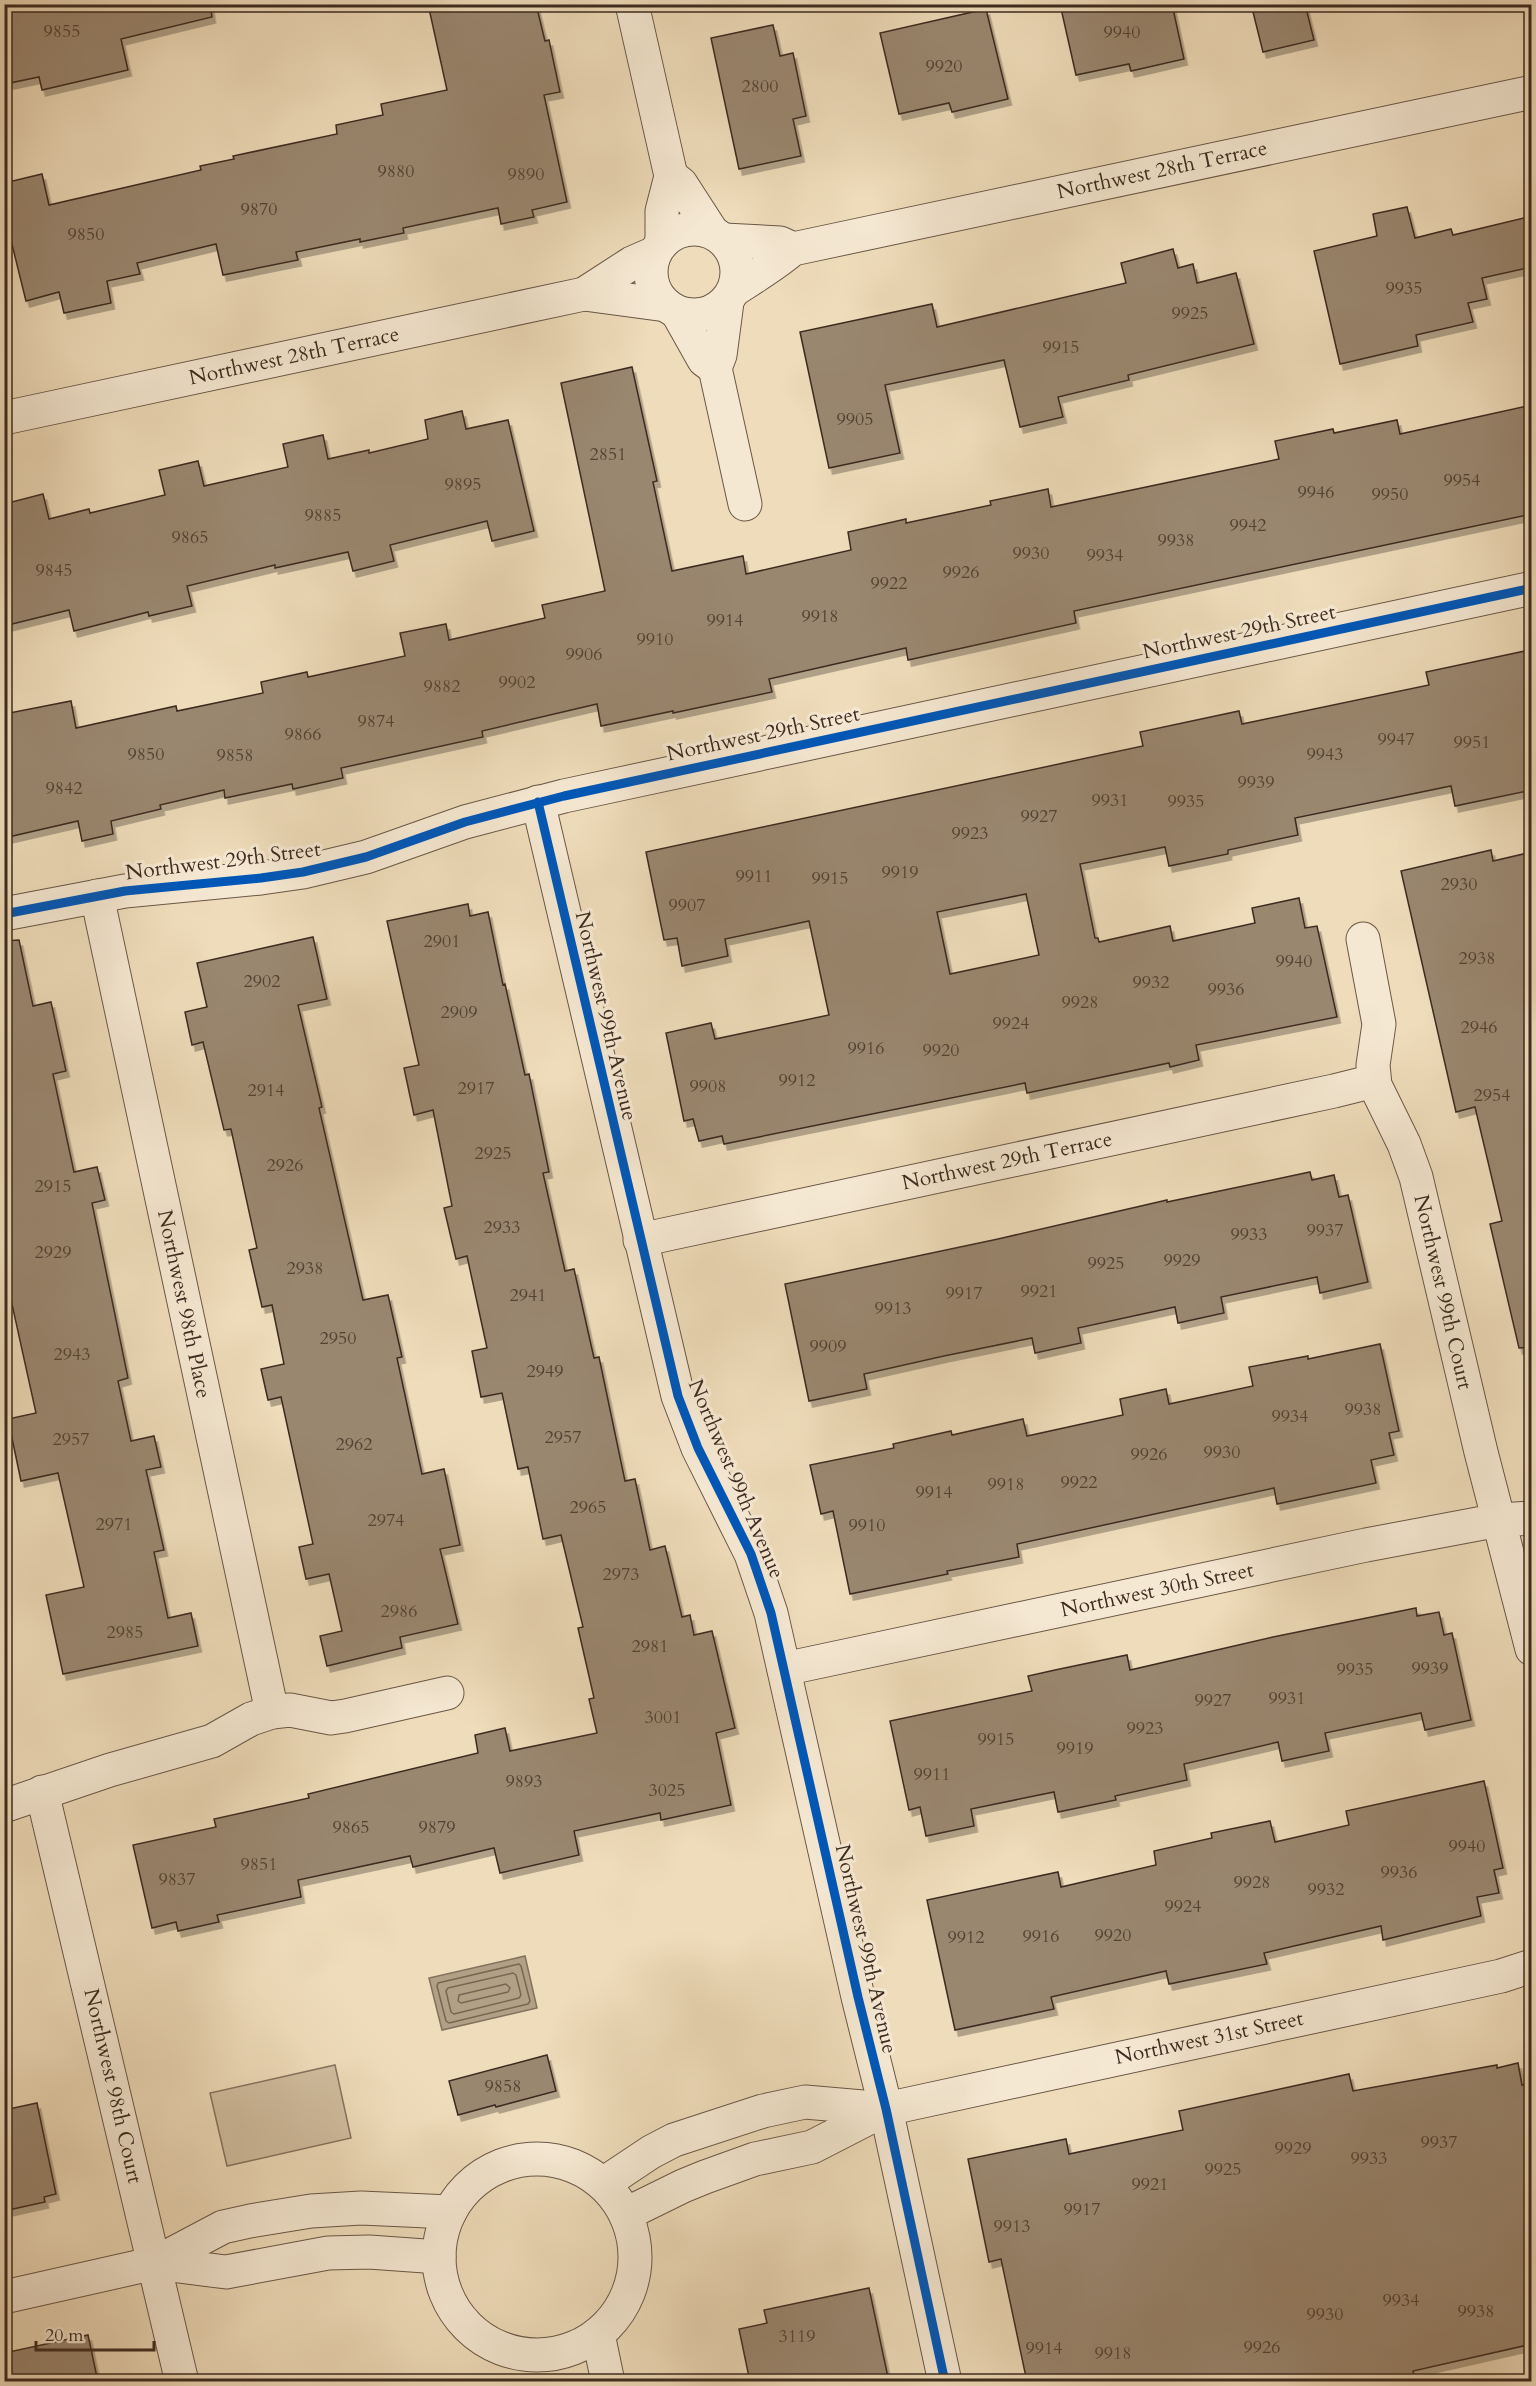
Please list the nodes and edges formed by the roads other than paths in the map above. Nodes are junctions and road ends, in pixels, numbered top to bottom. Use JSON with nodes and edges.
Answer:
{"nodes":[{"id":1,"x":632,"y":4,"type":"edge"},
{"id":2,"x":1532,"y":92,"type":"edge"},
{"id":3,"x":671,"y":176,"type":"junction"},
{"id":4,"x":718,"y":236,"type":"junction"},
{"id":5,"x":658,"y":248,"type":"junction"},
{"id":6,"x":793,"y":249,"type":"junction"},
{"id":7,"x":584,"y":294,"type":"junction"},
{"id":8,"x":730,"y":296,"type":"junction"},
{"id":9,"x":672,"y":309,"type":"junction"},
{"id":10,"x":715,"y":368,"type":"junction"},
{"id":11,"x":4,"y":418,"type":"edge"},
{"id":12,"x":745,"y":504,"type":"dead end"},
{"id":13,"x":1532,"y":588,"type":"edge"},
{"id":14,"x":538,"y":802,"type":"junction"},
{"id":15,"x":97,"y":896,"type":"junction"},
{"id":16,"x":4,"y":914,"type":"edge"},
{"id":17,"x":1363,"y":939,"type":"dead end"},
{"id":18,"x":1374,"y":1080,"type":"junction"},
{"id":19,"x":640,"y":1240,"type":"junction"},
{"id":20,"x":1532,"y":1518,"type":"edge"},
{"id":21,"x":1499,"y":1520,"type":"junction"},
{"id":22,"x":1532,"y":1648,"type":"edge"},
{"id":23,"x":784,"y":1669,"type":"junction"},
{"id":24,"x":447,"y":1694,"type":"dead end"},
{"id":25,"x":272,"y":1712,"type":"junction"},
{"id":26,"x":42,"y":1792,"type":"junction"},
{"id":27,"x":4,"y":1806,"type":"edge"},
{"id":28,"x":1532,"y":1966,"type":"edge"},
{"id":29,"x":886,"y":2109,"type":"junction"},
{"id":30,"x":603,"y":2184,"type":"junction"},
{"id":31,"x":450,"y":2212,"type":"junction"},
{"id":32,"x":626,"y":2214,"type":"junction"},
{"id":33,"x":439,"y":2257,"type":"junction"},
{"id":34,"x":155,"y":2263,"type":"junction"},
{"id":35,"x":4,"y":2296,"type":"edge"},
{"id":36,"x":598,"y":2334,"type":"junction"},
{"id":37,"x":517,"y":2367,"type":"edge"},
{"id":38,"x":182,"y":2382,"type":"edge"},
{"id":39,"x":608,"y":2382,"type":"edge"},
{"id":40,"x":945,"y":2382,"type":"edge"}],
"edges":[{"from":1,"to":3,"type":"street"},
{"from":2,"to":6,"type":"street","name":"Northwest 28th Terrace"},
{"from":3,"to":4,"type":"street"},
{"from":3,"to":5,"type":"street"},
{"from":4,"to":5,"type":"street"},
{"from":4,"to":6,"type":"street","name":"Northwest 28th Terrace"},
{"from":4,"to":8,"type":"street"},
{"from":5,"to":7,"type":"street","name":"Northwest 28th Terrace"},
{"from":5,"to":9,"type":"street"},
{"from":6,"to":8,"type":"street","name":"Northwest 28th Terrace"},
{"from":7,"to":9,"type":"street","name":"Northwest 28th Terrace"},
{"from":7,"to":11,"type":"street","name":"Northwest 28th Terrace"},
{"from":8,"to":9,"type":"street"},
{"from":8,"to":10,"type":"street"},
{"from":9,"to":10,"type":"street"},
{"from":10,"to":12,"type":"street"},
{"from":13,"to":14,"type":"street","name":"Northwest 29th Street"},
{"from":14,"to":15,"type":"street","name":"Northwest 29th Street"},
{"from":14,"to":19,"type":"street","name":"Northwest 99th Avenue"},
{"from":15,"to":16,"type":"street","name":"Northwest 29th Street"},
{"from":15,"to":25,"type":"street","name":"Northwest 98th Place"},
{"from":17,"to":18,"type":"street","name":"Northwest 99th Court"},
{"from":18,"to":19,"type":"street","name":"Northwest 29th Terrace"},
{"from":18,"to":21,"type":"street","name":"Northwest 99th Court"},
{"from":19,"to":23,"type":"street","name":"Northwest 99th Avenue"},
{"from":20,"to":21,"type":"street","name":"Northwest 30th Street"},
{"from":21,"to":22,"type":"street","name":"Northwest 99th Court"},
{"from":21,"to":23,"type":"street","name":"Northwest 30th Street"},
{"from":23,"to":29,"type":"street","name":"Northwest 99th Avenue"},
{"from":24,"to":25,"type":"street"},
{"from":25,"to":26,"type":"street"},
{"from":26,"to":27,"type":"street"},
{"from":26,"to":34,"type":"street","name":"Northwest 98th Court"},
{"from":28,"to":29,"type":"street","name":"Northwest 31st Street"},
{"from":29,"to":30,"type":"street","name":"Northwest 31st Street"},
{"from":29,"to":32,"type":"street","name":"Northwest 31st Street"},
{"from":29,"to":40,"type":"street","name":"Northwest 99th Avenue"},
{"from":30,"to":31,"type":"street"},
{"from":30,"to":32,"type":"street"},
{"from":31,"to":33,"type":"street"},
{"from":31,"to":34,"type":"street"},
{"from":32,"to":36,"type":"street"},
{"from":33,"to":34,"type":"street"},
{"from":33,"to":37,"type":"street"},
{"from":34,"to":35,"type":"street"},
{"from":34,"to":38,"type":"street","name":"Northwest 98th Court"},
{"from":36,"to":37,"type":"street"},
{"from":36,"to":39,"type":"street"}]}
